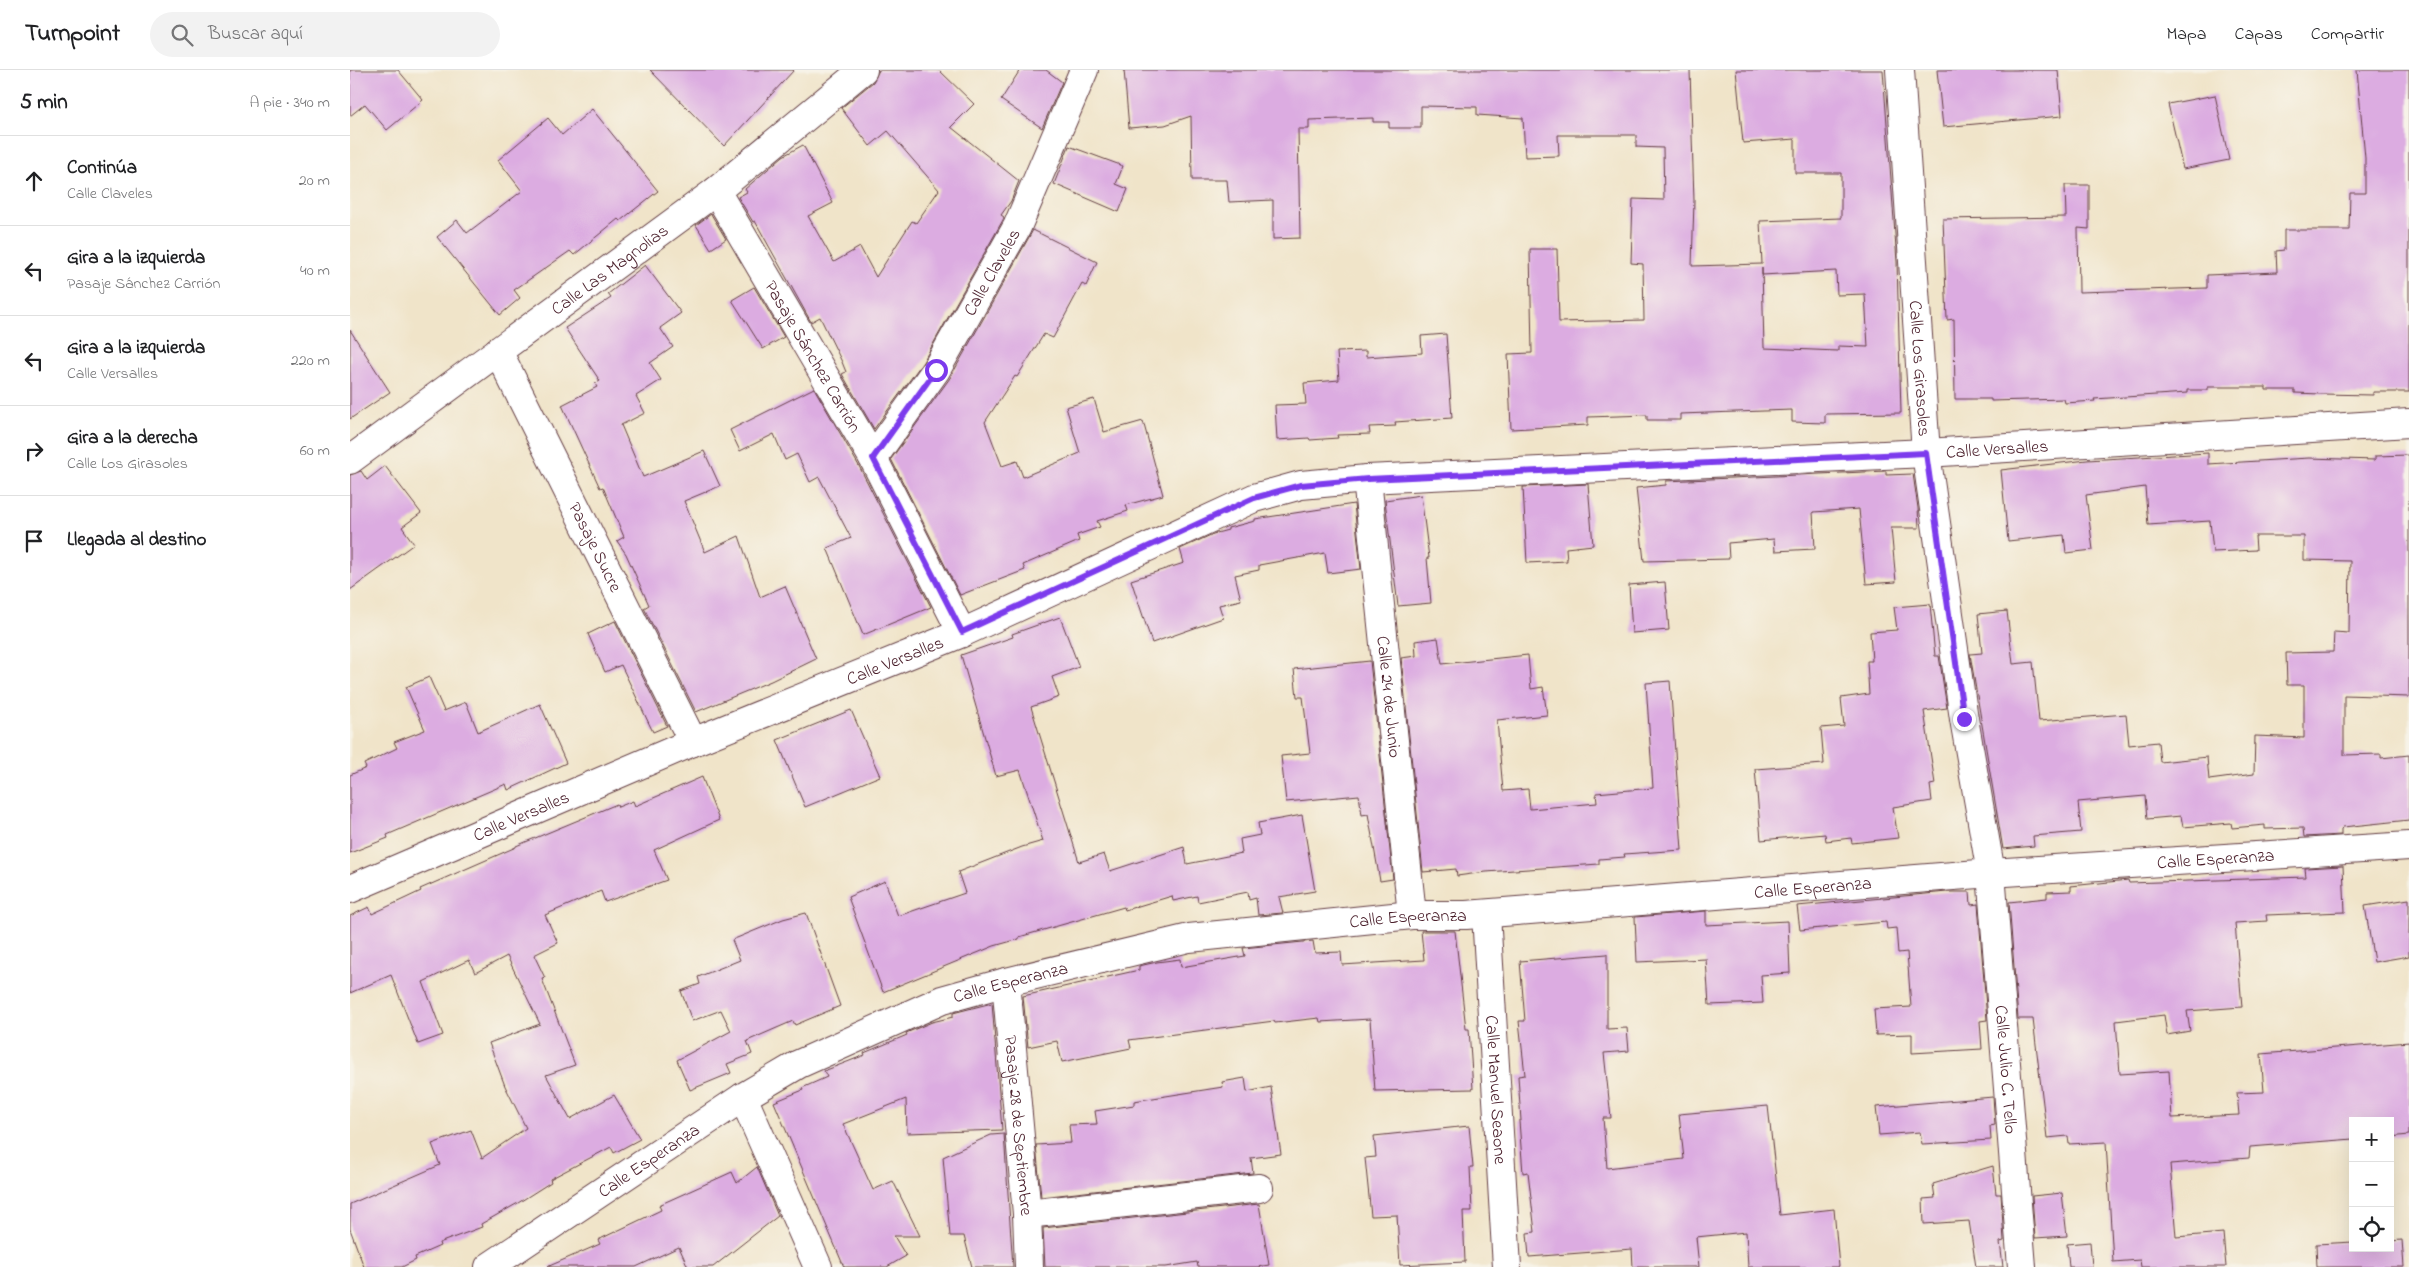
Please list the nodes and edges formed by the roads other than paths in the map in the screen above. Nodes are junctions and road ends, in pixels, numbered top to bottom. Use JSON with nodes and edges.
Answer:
{"nodes":[{"id":1,"x":862,"y":70,"type":"edge"},
{"id":2,"x":1900,"y":70,"type":"edge"},
{"id":3,"x":1082,"y":71,"type":"edge"},
{"id":4,"x":716,"y":191,"type":"junction"},
{"id":5,"x":498,"y":351,"type":"junction"},
{"id":6,"x":2409,"y":423,"type":"edge"},
{"id":7,"x":1926,"y":453,"type":"junction"},
{"id":8,"x":873,"y":458,"type":"junction"},
{"id":9,"x":350,"y":460,"type":"edge"},
{"id":10,"x":1368,"y":479,"type":"junction"},
{"id":11,"x":962,"y":632,"type":"junction"},
{"id":12,"x":693,"y":742,"type":"junction"},
{"id":13,"x":2409,"y":846,"type":"edge"},
{"id":14,"x":1990,"y":872,"type":"junction"},
{"id":15,"x":350,"y":889,"type":"edge"},
{"id":16,"x":1486,"y":914,"type":"junction"},
{"id":17,"x":1412,"y":915,"type":"junction"},
{"id":18,"x":1006,"y":982,"type":"junction"},
{"id":19,"x":743,"y":1097,"type":"junction"},
{"id":20,"x":1259,"y":1188,"type":"dead end"},
{"id":21,"x":1027,"y":1214,"type":"junction"},
{"id":22,"x":489,"y":1267,"type":"edge"},
{"id":23,"x":818,"y":1267,"type":"edge"},
{"id":24,"x":1030,"y":1267,"type":"edge"},
{"id":25,"x":1507,"y":1267,"type":"edge"},
{"id":26,"x":2022,"y":1267,"type":"edge"}],
"edges":[{"from":1,"to":4,"type":"street","name":"Calle Las Magnolias"},
{"from":2,"to":7,"type":"street","name":"Calle Los Girasoles"},
{"from":3,"to":8,"type":"street","name":"Calle Claveles"},
{"from":4,"to":5,"type":"street","name":"Calle Las Magnolias"},
{"from":4,"to":8,"type":"street","name":"Pasaje Sánchez Carrión"},
{"from":5,"to":9,"type":"street","name":"Calle Las Magnolias"},
{"from":5,"to":12,"type":"street","name":"Pasaje Sucre"},
{"from":6,"to":7,"type":"street","name":"Calle Versalles"},
{"from":7,"to":10,"type":"street","name":"Calle Versalles"},
{"from":7,"to":14,"type":"street","name":"Calle Los Girasoles"},
{"from":8,"to":11,"type":"street","name":"Pasaje Sánchez Carrión"},
{"from":10,"to":11,"type":"street","name":"Calle Versalles"},
{"from":10,"to":17,"type":"street","name":"Calle 24 de Junio"},
{"from":11,"to":12,"type":"street","name":"Calle Versalles"},
{"from":12,"to":15,"type":"street","name":"Calle Versalles"},
{"from":13,"to":14,"type":"street","name":"Calle Esperanza"},
{"from":14,"to":16,"type":"street","name":"Calle Esperanza"},
{"from":14,"to":26,"type":"street","name":"Calle Julio C. Tello"},
{"from":16,"to":17,"type":"street","name":"Calle Esperanza"},
{"from":16,"to":25,"type":"street","name":"Calle Manuel Seaone"},
{"from":17,"to":18,"type":"street","name":"Calle Esperanza"},
{"from":18,"to":19,"type":"street","name":"Calle Esperanza"},
{"from":18,"to":21,"type":"street","name":"Pasaje 28 de Septiembre"},
{"from":19,"to":22,"type":"street","name":"Calle Esperanza"},
{"from":19,"to":23,"type":"street"},
{"from":20,"to":21,"type":"street"},
{"from":21,"to":24,"type":"street","name":"Pasaje 28 de Septiembre"}]}
